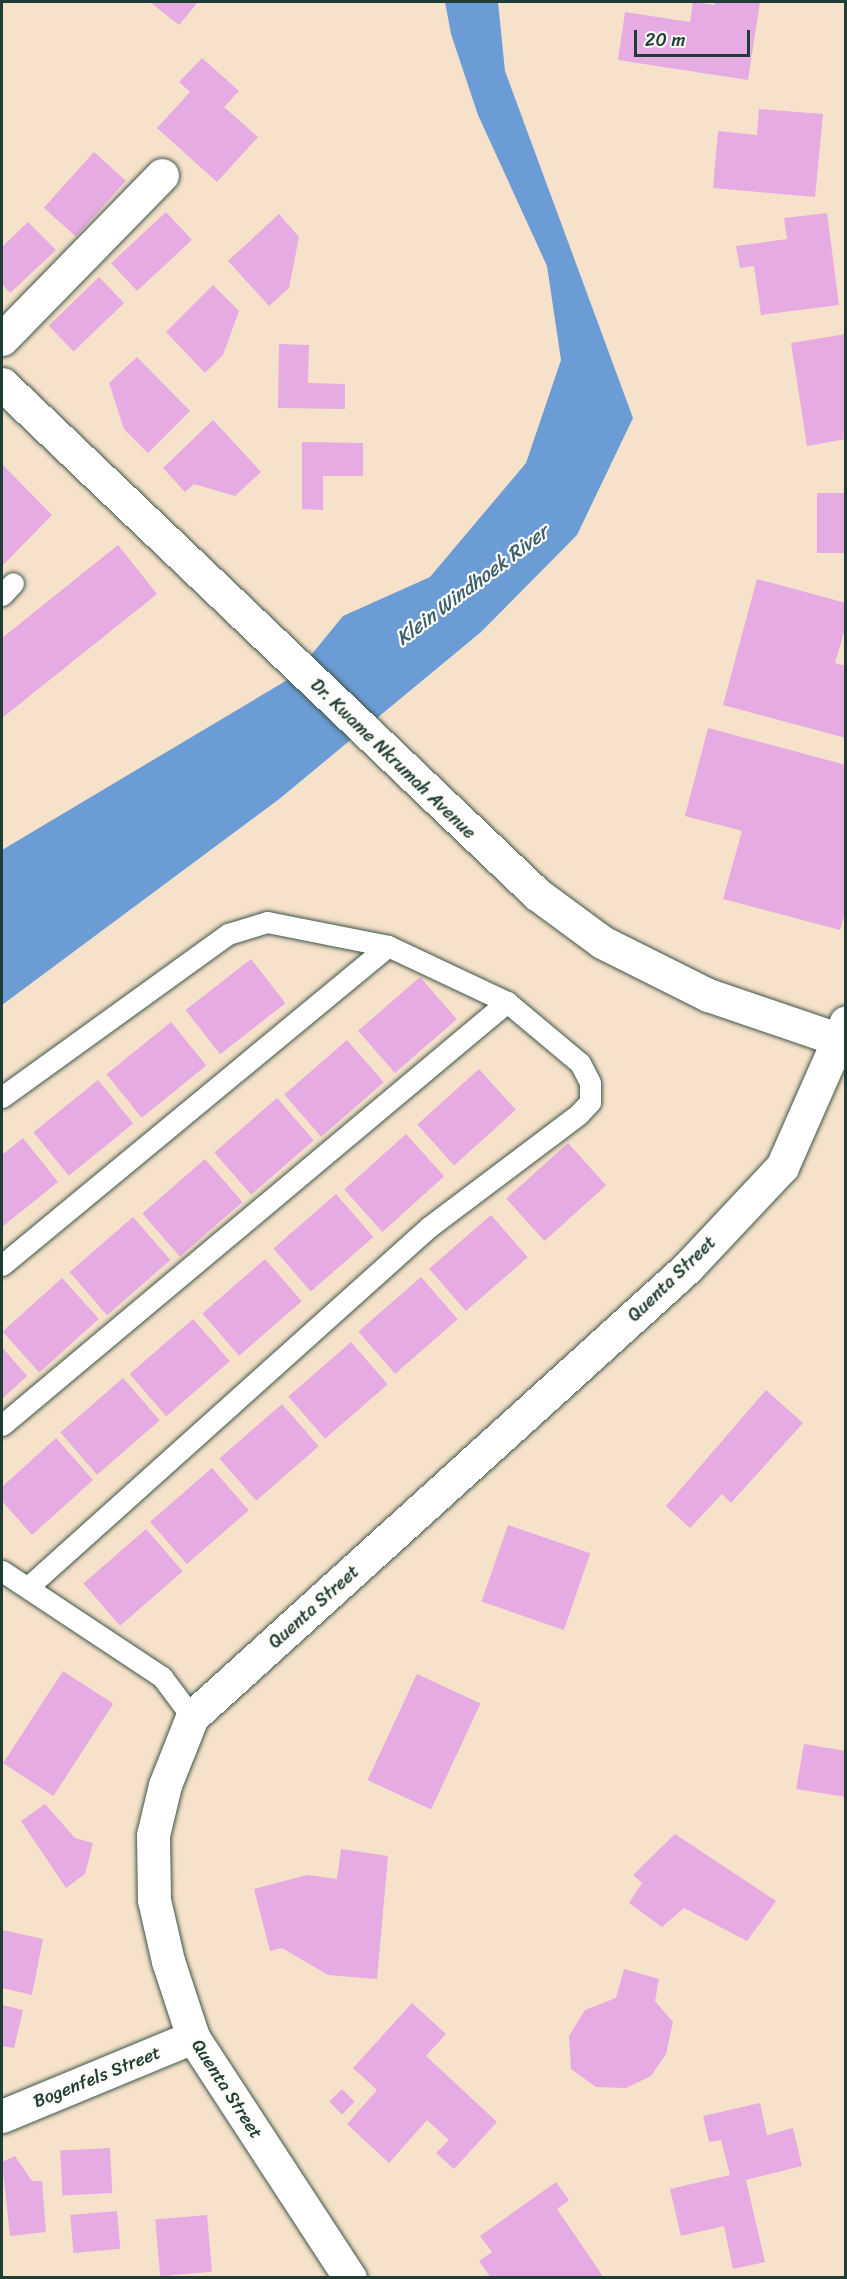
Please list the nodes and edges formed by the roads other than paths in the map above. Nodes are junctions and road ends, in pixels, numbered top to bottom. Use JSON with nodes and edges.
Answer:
{"nodes":[{"id":1,"x":162,"y":175,"type":"dead end"},
{"id":2,"x":2,"y":339,"type":"edge"},
{"id":3,"x":2,"y":384,"type":"edge"},
{"id":4,"x":388,"y":946,"type":"junction"},
{"id":5,"x":507,"y":1002,"type":"junction"},
{"id":6,"x":844,"y":1034,"type":"edge"},
{"id":7,"x":2,"y":1097,"type":"edge"},
{"id":8,"x":2,"y":1265,"type":"edge"},
{"id":9,"x":2,"y":1425,"type":"edge"},
{"id":10,"x":2,"y":1571,"type":"edge"},
{"id":11,"x":29,"y":1586,"type":"junction"},
{"id":12,"x":192,"y":1717,"type":"junction"},
{"id":13,"x":193,"y":2037,"type":"junction"},
{"id":14,"x":2,"y":2116,"type":"edge"},
{"id":15,"x":350,"y":2277,"type":"edge"}],
"edges":[{"from":1,"to":2,"type":"street"},
{"from":3,"to":6,"type":"street","name":"Dr. Kwame Nkrumah Avenue"},
{"from":4,"to":5,"type":"lane"},
{"from":4,"to":7,"type":"lane"},
{"from":4,"to":8,"type":"lane"},
{"from":5,"to":9,"type":"lane"},
{"from":5,"to":11,"type":"lane"},
{"from":6,"to":12,"type":"street","name":"Quenta Street"},
{"from":10,"to":11,"type":"lane"},
{"from":11,"to":12,"type":"lane"},
{"from":12,"to":13,"type":"street","name":"Quenta Street"},
{"from":13,"to":14,"type":"street","name":"Bogenfels Street"},
{"from":13,"to":15,"type":"street","name":"Quenta Street"}]}
